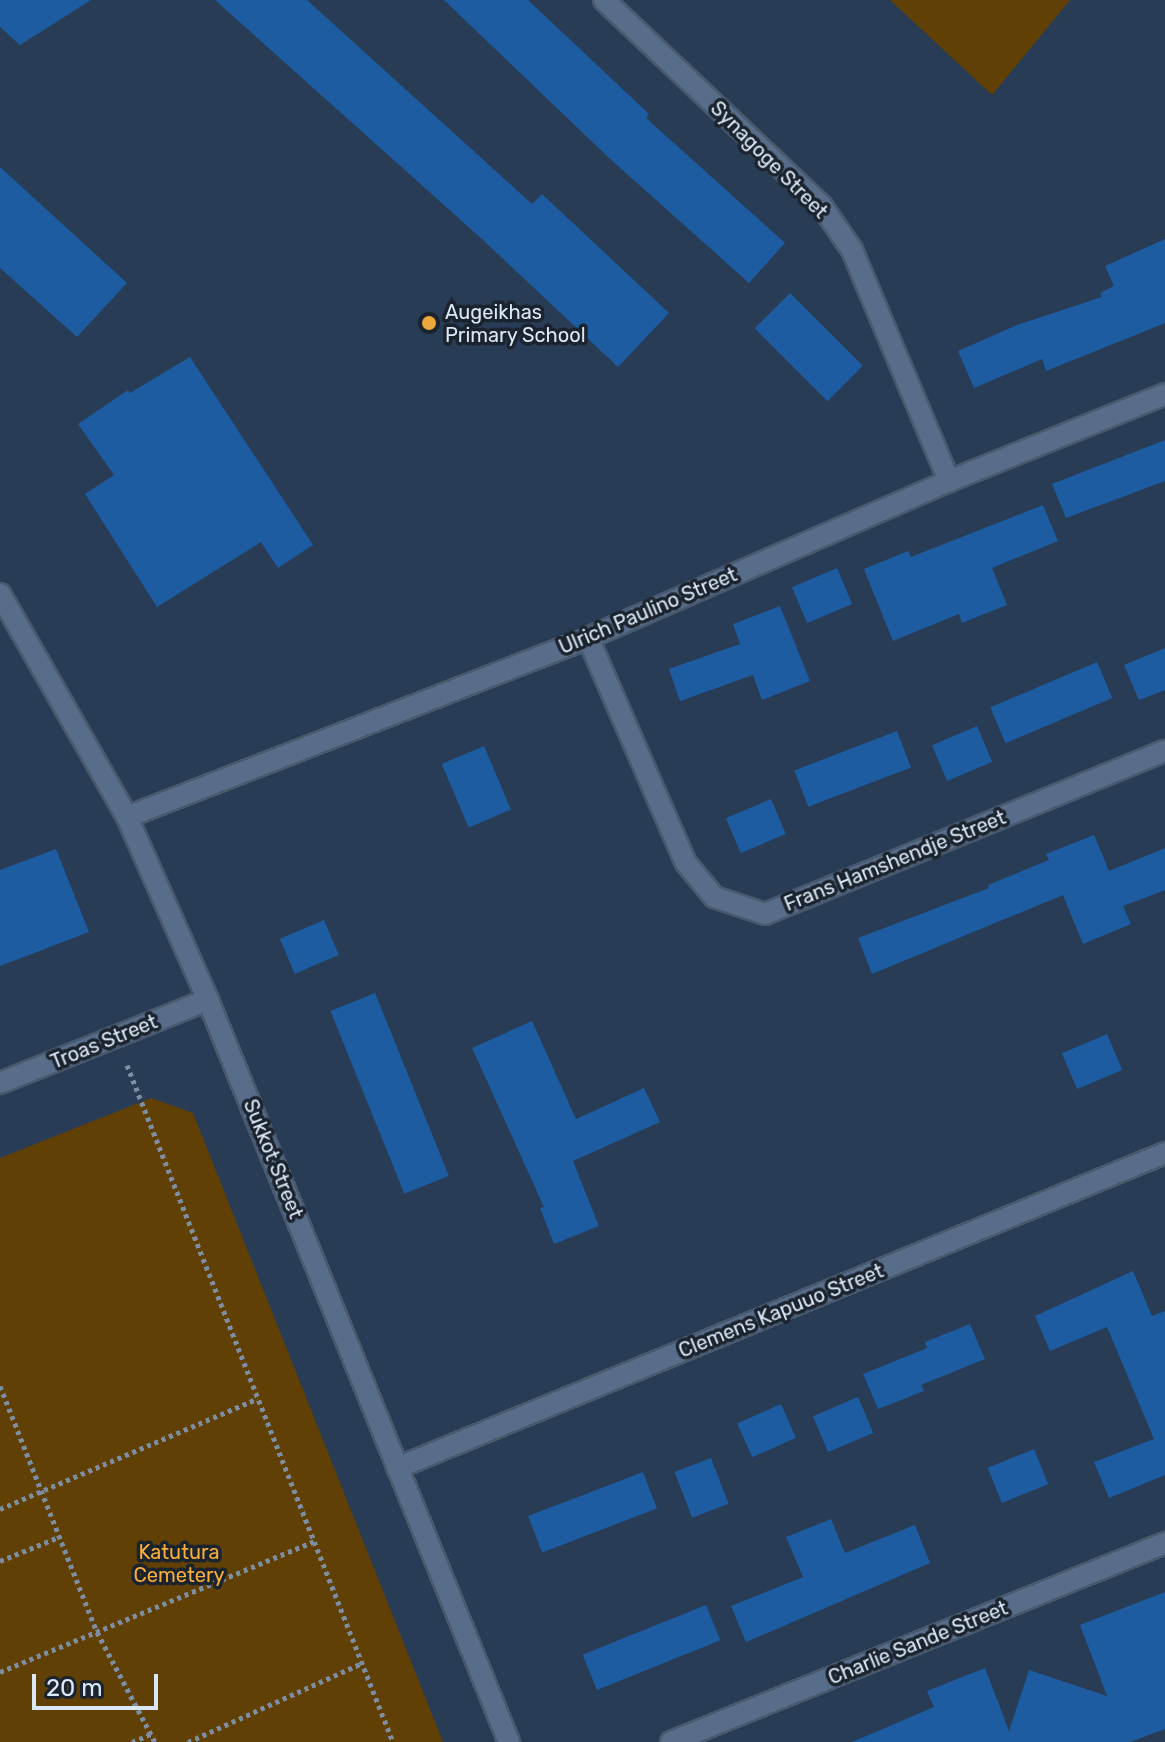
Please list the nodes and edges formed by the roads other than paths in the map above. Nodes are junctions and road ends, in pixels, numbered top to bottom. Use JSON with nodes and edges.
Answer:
{"nodes":[{"id":1,"x":604,"y":0,"type":"edge"},
{"id":2,"x":1165,"y":394,"type":"edge"},
{"id":3,"x":949,"y":481,"type":"junction"},
{"id":4,"x":0,"y":594,"type":"edge"},
{"id":5,"x":588,"y":638,"type":"junction"},
{"id":6,"x":1165,"y":751,"type":"edge"},
{"id":7,"x":127,"y":817,"type":"junction"},
{"id":8,"x":208,"y":1000,"type":"junction"},
{"id":9,"x":0,"y":1083,"type":"edge"},
{"id":10,"x":1165,"y":1153,"type":"edge"},
{"id":11,"x":397,"y":1468,"type":"junction"},
{"id":12,"x":1165,"y":1543,"type":"edge"},
{"id":13,"x":509,"y":1742,"type":"edge"},
{"id":14,"x":671,"y":1742,"type":"edge"}],
"edges":[{"from":1,"to":3,"type":"street","name":"Synagoge Street"},
{"from":2,"to":3,"type":"street","name":"Ulrich Paulino Street"},
{"from":3,"to":5,"type":"street","name":"Ulrich Paulino Street"},
{"from":4,"to":7,"type":"street","name":"Sukkot Street"},
{"from":5,"to":6,"type":"street","name":"Frans Hamshendje Street"},
{"from":5,"to":7,"type":"street","name":"Ulrich Paulino Street"},
{"from":7,"to":8,"type":"street","name":"Sukkot Street"},
{"from":8,"to":9,"type":"street","name":"Troas Street"},
{"from":8,"to":11,"type":"street","name":"Sukkot Street"},
{"from":10,"to":11,"type":"street","name":"Clemens Kapuuo Street"},
{"from":11,"to":13,"type":"street","name":"Sukkot Street"},
{"from":12,"to":14,"type":"street","name":"Charlie Sande Street"}]}
